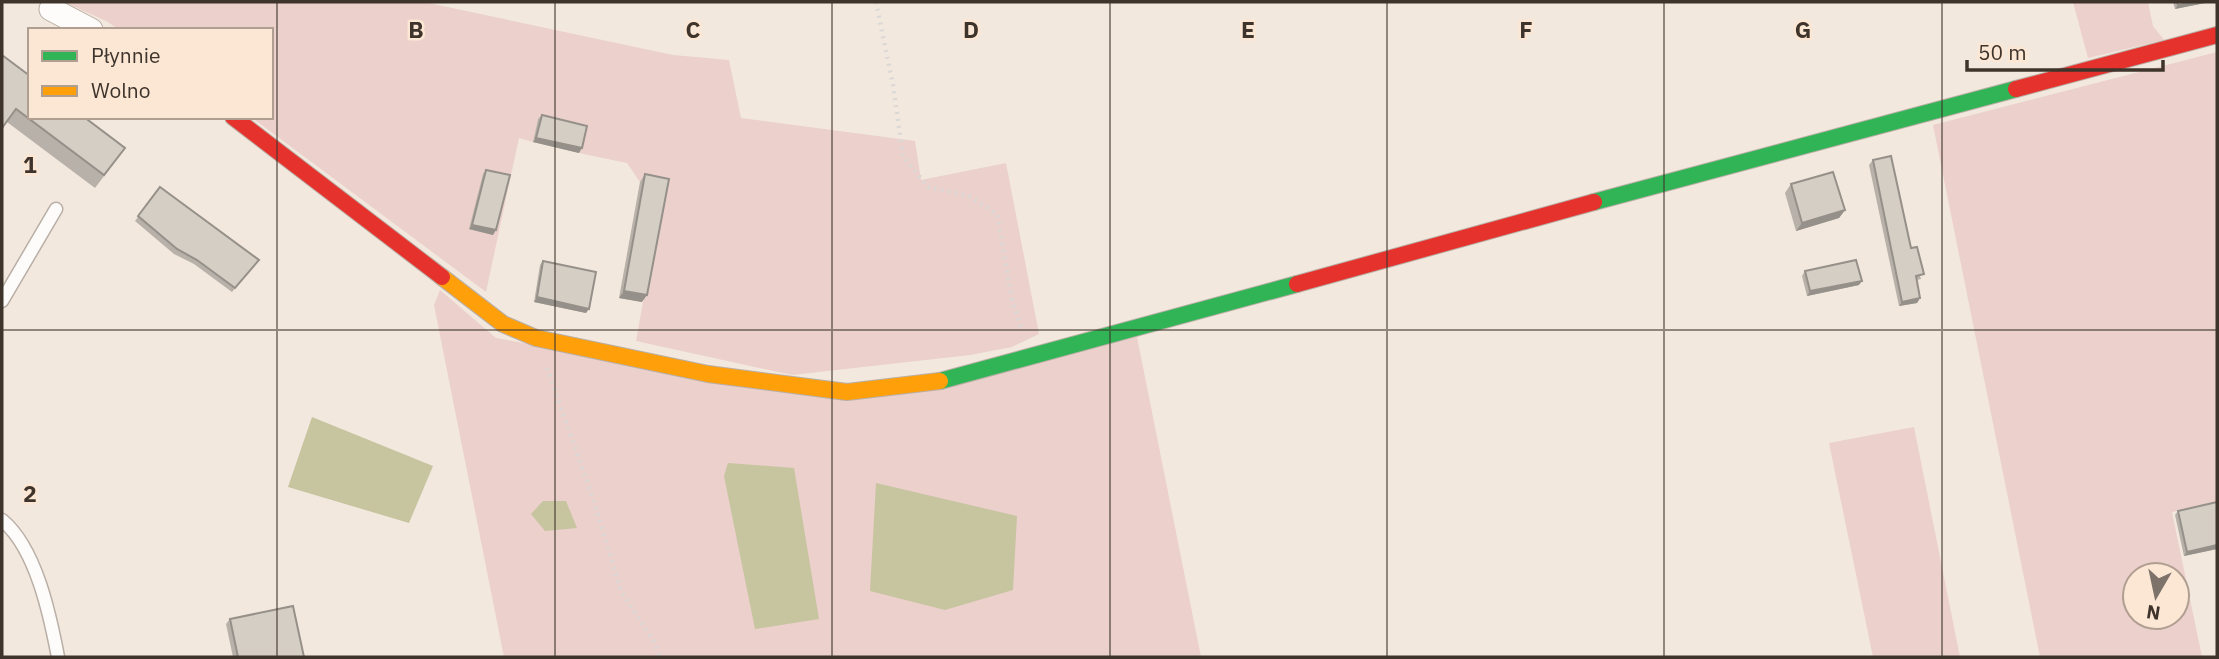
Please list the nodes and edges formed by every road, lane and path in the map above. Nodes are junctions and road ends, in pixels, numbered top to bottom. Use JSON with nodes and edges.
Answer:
{"nodes":[{"id":1,"x":876,"y":2,"type":"edge"},
{"id":2,"x":51,"y":9,"type":"dead end"},
{"id":3,"x":87,"y":28,"type":"edge"},
{"id":4,"x":2217,"y":35,"type":"edge"},
{"id":5,"x":236,"y":119,"type":"edge"},
{"id":6,"x":55,"y":209,"type":"dead end"},
{"id":7,"x":2,"y":301,"type":"edge"},
{"id":8,"x":536,"y":338,"type":"junction"},
{"id":9,"x":1031,"y":357,"type":"junction"},
{"id":10,"x":2,"y":520,"type":"edge"},
{"id":11,"x":58,"y":657,"type":"edge"},
{"id":12,"x":660,"y":657,"type":"edge"}],
"edges":[{"from":1,"to":9,"type":"path"},
{"from":2,"to":3,"type":"street"},
{"from":4,"to":9,"type":"street"},
{"from":5,"to":8,"type":"street"},
{"from":6,"to":7,"type":"lane"},
{"from":8,"to":9,"type":"street"},
{"from":8,"to":12,"type":"path"},
{"from":10,"to":11,"type":"lane"}]}
